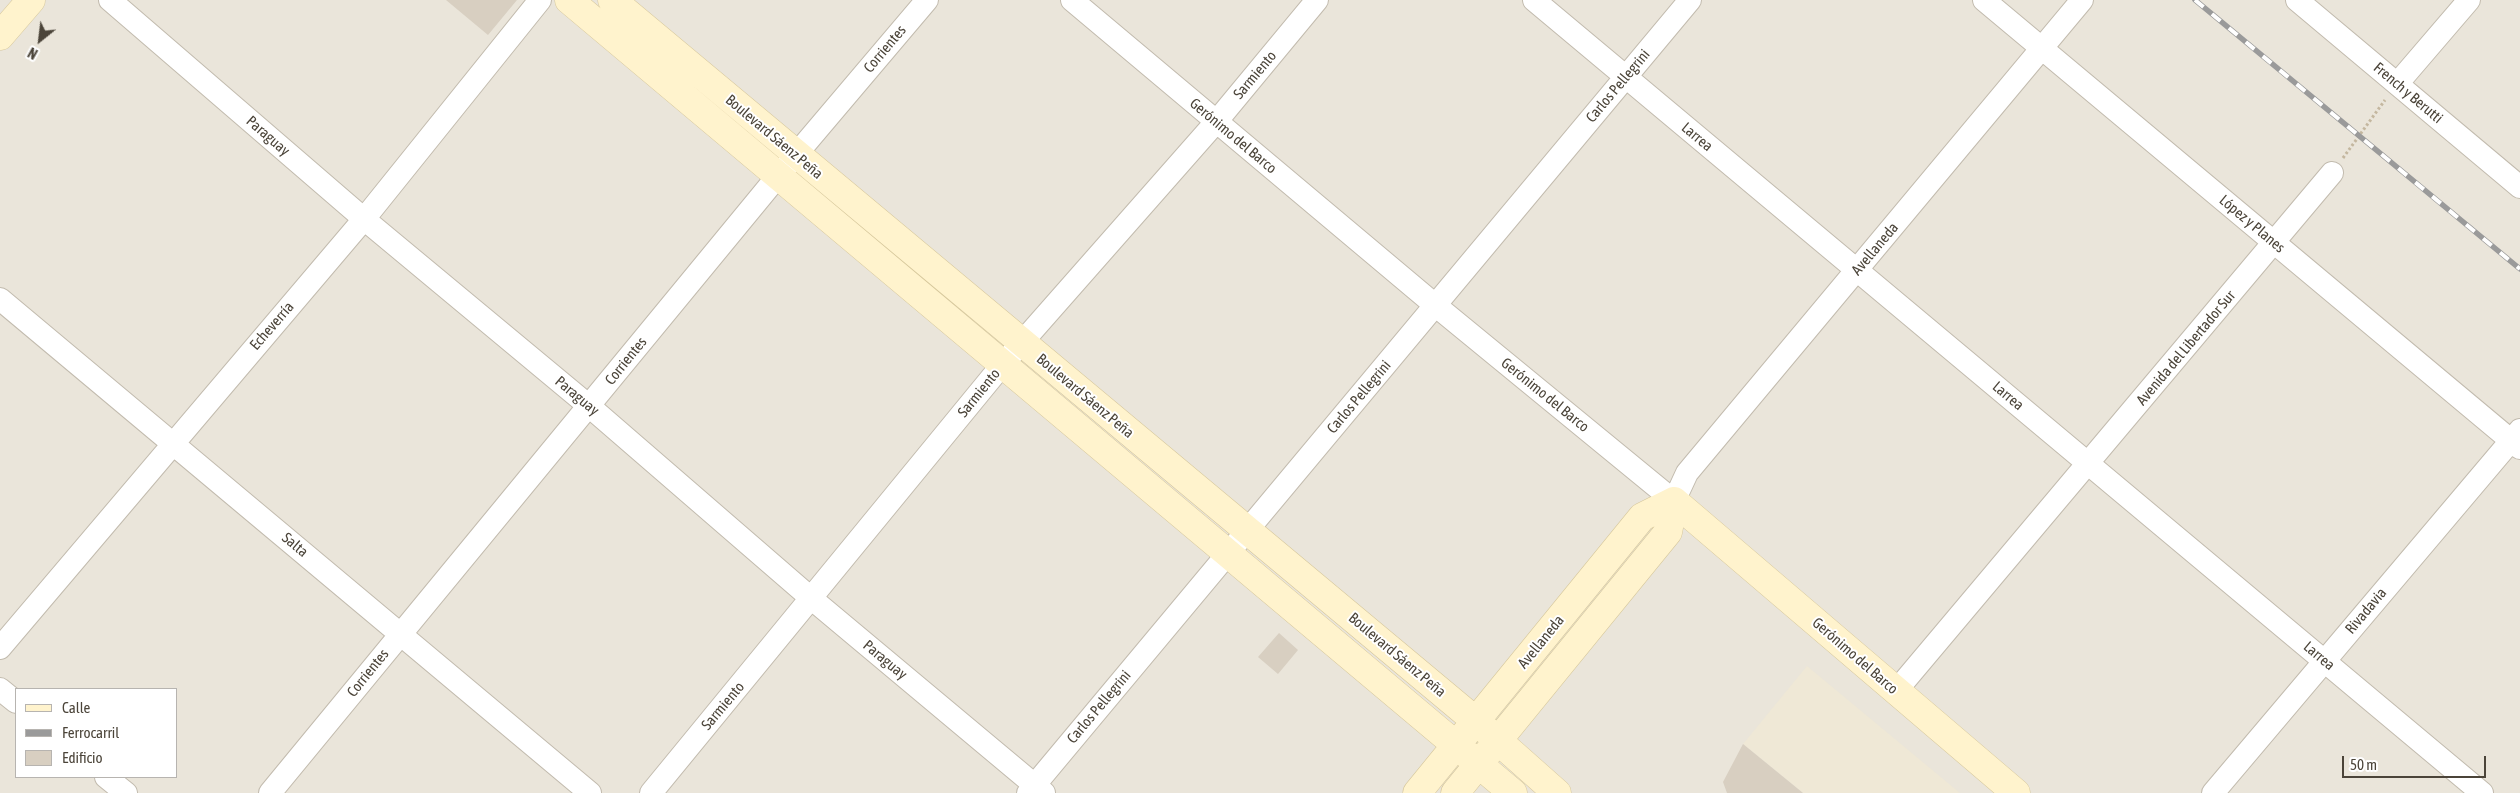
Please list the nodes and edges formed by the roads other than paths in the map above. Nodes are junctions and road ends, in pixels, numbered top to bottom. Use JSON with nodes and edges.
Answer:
{"nodes":[{"id":1,"x":30,"y":0,"type":"edge"},
{"id":2,"x":110,"y":0,"type":"edge"},
{"id":3,"x":540,"y":0,"type":"edge"},
{"id":4,"x":569,"y":0,"type":"edge"},
{"id":5,"x":612,"y":0,"type":"edge"},
{"id":6,"x":927,"y":0,"type":"edge"},
{"id":7,"x":1072,"y":0,"type":"edge"},
{"id":8,"x":1317,"y":0,"type":"edge"},
{"id":9,"x":1534,"y":0,"type":"edge"},
{"id":10,"x":1690,"y":0,"type":"edge"},
{"id":11,"x":1984,"y":0,"type":"edge"},
{"id":12,"x":2082,"y":0,"type":"edge"},
{"id":13,"x":2296,"y":0,"type":"edge"},
{"id":14,"x":2469,"y":0,"type":"edge"},
{"id":15,"x":0,"y":36,"type":"edge"},
{"id":16,"x":2042,"y":48,"type":"junction"},
{"id":17,"x":1626,"y":77,"type":"junction"},
{"id":18,"x":2398,"y":84,"type":"junction"},
{"id":19,"x":1216,"y":122,"type":"junction"},
{"id":20,"x":795,"y":155,"type":"junction"},
{"id":21,"x":2332,"y":173,"type":"road end"},
{"id":22,"x":777,"y":176,"type":"junction"},
{"id":23,"x":2520,"y":187,"type":"edge"},
{"id":24,"x":364,"y":218,"type":"junction"},
{"id":25,"x":2274,"y":243,"type":"junction"},
{"id":26,"x":1857,"y":270,"type":"junction"},
{"id":27,"x":0,"y":299,"type":"edge"},
{"id":28,"x":1435,"y":305,"type":"junction"},
{"id":29,"x":1021,"y":343,"type":"junction"},
{"id":30,"x":1002,"y":365,"type":"junction"},
{"id":31,"x":589,"y":406,"type":"junction"},
{"id":32,"x":2517,"y":440,"type":"edge"},
{"id":33,"x":173,"y":442,"type":"junction"},
{"id":34,"x":2088,"y":464,"type":"junction"},
{"id":35,"x":1674,"y":501,"type":"junction"},
{"id":36,"x":1247,"y":530,"type":"junction"},
{"id":37,"x":1228,"y":553,"type":"junction"},
{"id":38,"x":812,"y":599,"type":"junction"},
{"id":39,"x":400,"y":634,"type":"junction"},
{"id":40,"x":0,"y":648,"type":"edge"},
{"id":41,"x":2324,"y":661,"type":"junction"},
{"id":42,"x":0,"y":689,"type":"edge"},
{"id":43,"x":1896,"y":691,"type":"junction"},
{"id":44,"x":15,"y":701,"type":"edge"},
{"id":45,"x":1477,"y":722,"type":"junction"},
{"id":46,"x":1498,"y":741,"type":"junction"},
{"id":47,"x":1456,"y":745,"type":"junction"},
{"id":48,"x":1479,"y":765,"type":"junction"},
{"id":49,"x":107,"y":778,"type":"edge"},
{"id":50,"x":1036,"y":790,"type":"edge"},
{"id":51,"x":126,"y":793,"type":"edge"},
{"id":52,"x":270,"y":793,"type":"edge"},
{"id":53,"x":590,"y":793,"type":"edge"},
{"id":54,"x":651,"y":793,"type":"edge"},
{"id":55,"x":1417,"y":793,"type":"edge"},
{"id":56,"x":1455,"y":793,"type":"edge"},
{"id":57,"x":1513,"y":793,"type":"edge"},
{"id":58,"x":1557,"y":793,"type":"edge"},
{"id":59,"x":2016,"y":793,"type":"edge"},
{"id":60,"x":2213,"y":793,"type":"edge"},
{"id":61,"x":2482,"y":793,"type":"edge"}],
"edges":[{"from":1,"to":15,"type":"main road"},
{"from":2,"to":24,"type":"street","name":"Paraguay"},
{"from":3,"to":24,"type":"street","name":"Echeverría"},
{"from":4,"to":22,"type":"main road","name":"Boulevard Sáenz Peña"},
{"from":5,"to":20,"type":"main road","name":"Boulevard Sáenz Peña"},
{"from":6,"to":20,"type":"street","name":"Corrientes"},
{"from":7,"to":19,"type":"street","name":"Gerónimo del Barco"},
{"from":8,"to":19,"type":"street","name":"Sarmiento"},
{"from":9,"to":17,"type":"street","name":"Larrea"},
{"from":10,"to":17,"type":"street","name":"Carlos Pellegrini"},
{"from":11,"to":16,"type":"street","name":"López y Planes"},
{"from":12,"to":16,"type":"street","name":"Avellaneda"},
{"from":13,"to":18,"type":"street","name":"French y Berutti"},
{"from":14,"to":18,"type":"street"},
{"from":16,"to":25,"type":"street","name":"López y Planes"},
{"from":16,"to":26,"type":"street","name":"Avellaneda"},
{"from":17,"to":26,"type":"street","name":"Larrea"},
{"from":17,"to":28,"type":"street","name":"Carlos Pellegrini"},
{"from":18,"to":23,"type":"street","name":"French y Berutti"},
{"from":19,"to":28,"type":"street","name":"Gerónimo del Barco"},
{"from":19,"to":29,"type":"street","name":"Sarmiento"},
{"from":20,"to":22,"type":"street","name":"Corrientes"},
{"from":20,"to":29,"type":"main road","name":"Boulevard Sáenz Peña"},
{"from":21,"to":25,"type":"street","name":"Avenida del Libertador Sur"},
{"from":22,"to":30,"type":"main road","name":"Boulevard Sáenz Peña"},
{"from":22,"to":31,"type":"street","name":"Corrientes"},
{"from":24,"to":31,"type":"street","name":"Paraguay"},
{"from":24,"to":33,"type":"street","name":"Echeverría"},
{"from":25,"to":32,"type":"street","name":"López y Planes"},
{"from":25,"to":34,"type":"street","name":"Avenida del Libertador Sur"},
{"from":26,"to":34,"type":"street","name":"Larrea"},
{"from":26,"to":35,"type":"street","name":"Avellaneda"},
{"from":27,"to":33,"type":"street","name":"Salta"},
{"from":28,"to":35,"type":"street","name":"Gerónimo del Barco"},
{"from":28,"to":36,"type":"street","name":"Carlos Pellegrini"},
{"from":29,"to":30,"type":"street","name":"Sarmiento"},
{"from":29,"to":36,"type":"main road","name":"Boulevard Sáenz Peña"},
{"from":30,"to":37,"type":"main road","name":"Boulevard Sáenz Peña"},
{"from":30,"to":38,"type":"street","name":"Sarmiento"},
{"from":31,"to":38,"type":"street","name":"Paraguay"},
{"from":31,"to":39,"type":"street","name":"Corrientes"},
{"from":32,"to":41,"type":"street","name":"Rivadavia"},
{"from":33,"to":39,"type":"street","name":"Salta"},
{"from":33,"to":40,"type":"street","name":"Echeverría"},
{"from":34,"to":41,"type":"street","name":"Larrea"},
{"from":34,"to":43,"type":"street","name":"Avenida del Libertador Sur"},
{"from":35,"to":43,"type":"main road","name":"Gerónimo del Barco"},
{"from":35,"to":45,"type":"main road","name":"Avellaneda"},
{"from":35,"to":46,"type":"main road","name":"Avellaneda"},
{"from":36,"to":37,"type":"street","name":"Carlos Pellegrini"},
{"from":36,"to":45,"type":"main road","name":"Boulevard Sáenz Peña"},
{"from":37,"to":47,"type":"main road","name":"Boulevard Sáenz Peña"},
{"from":37,"to":50,"type":"street","name":"Carlos Pellegrini"},
{"from":38,"to":50,"type":"street","name":"Paraguay"},
{"from":38,"to":54,"type":"street","name":"Sarmiento"},
{"from":39,"to":52,"type":"street","name":"Corrientes"},
{"from":39,"to":53,"type":"street","name":"Salta"},
{"from":41,"to":60,"type":"street","name":"Rivadavia"},
{"from":41,"to":61,"type":"street","name":"Larrea"},
{"from":42,"to":44,"type":"street"},
{"from":43,"to":59,"type":"main road","name":"Gerónimo del Barco"},
{"from":45,"to":46,"type":"main road","name":"Boulevard Sáenz Peña"},
{"from":45,"to":47,"type":"main road","name":"Avellaneda"},
{"from":46,"to":48,"type":"main road","name":"Avellaneda"},
{"from":46,"to":58,"type":"main road","name":"Boulevard Sáenz Peña"},
{"from":47,"to":48,"type":"main road","name":"Boulevard Sáenz Peña"},
{"from":47,"to":55,"type":"main road","name":"Avellaneda"},
{"from":48,"to":56,"type":"main road","name":"Avellaneda"},
{"from":48,"to":57,"type":"main road","name":"Boulevard Sáenz Peña"},
{"from":49,"to":51,"type":"street"}]}
